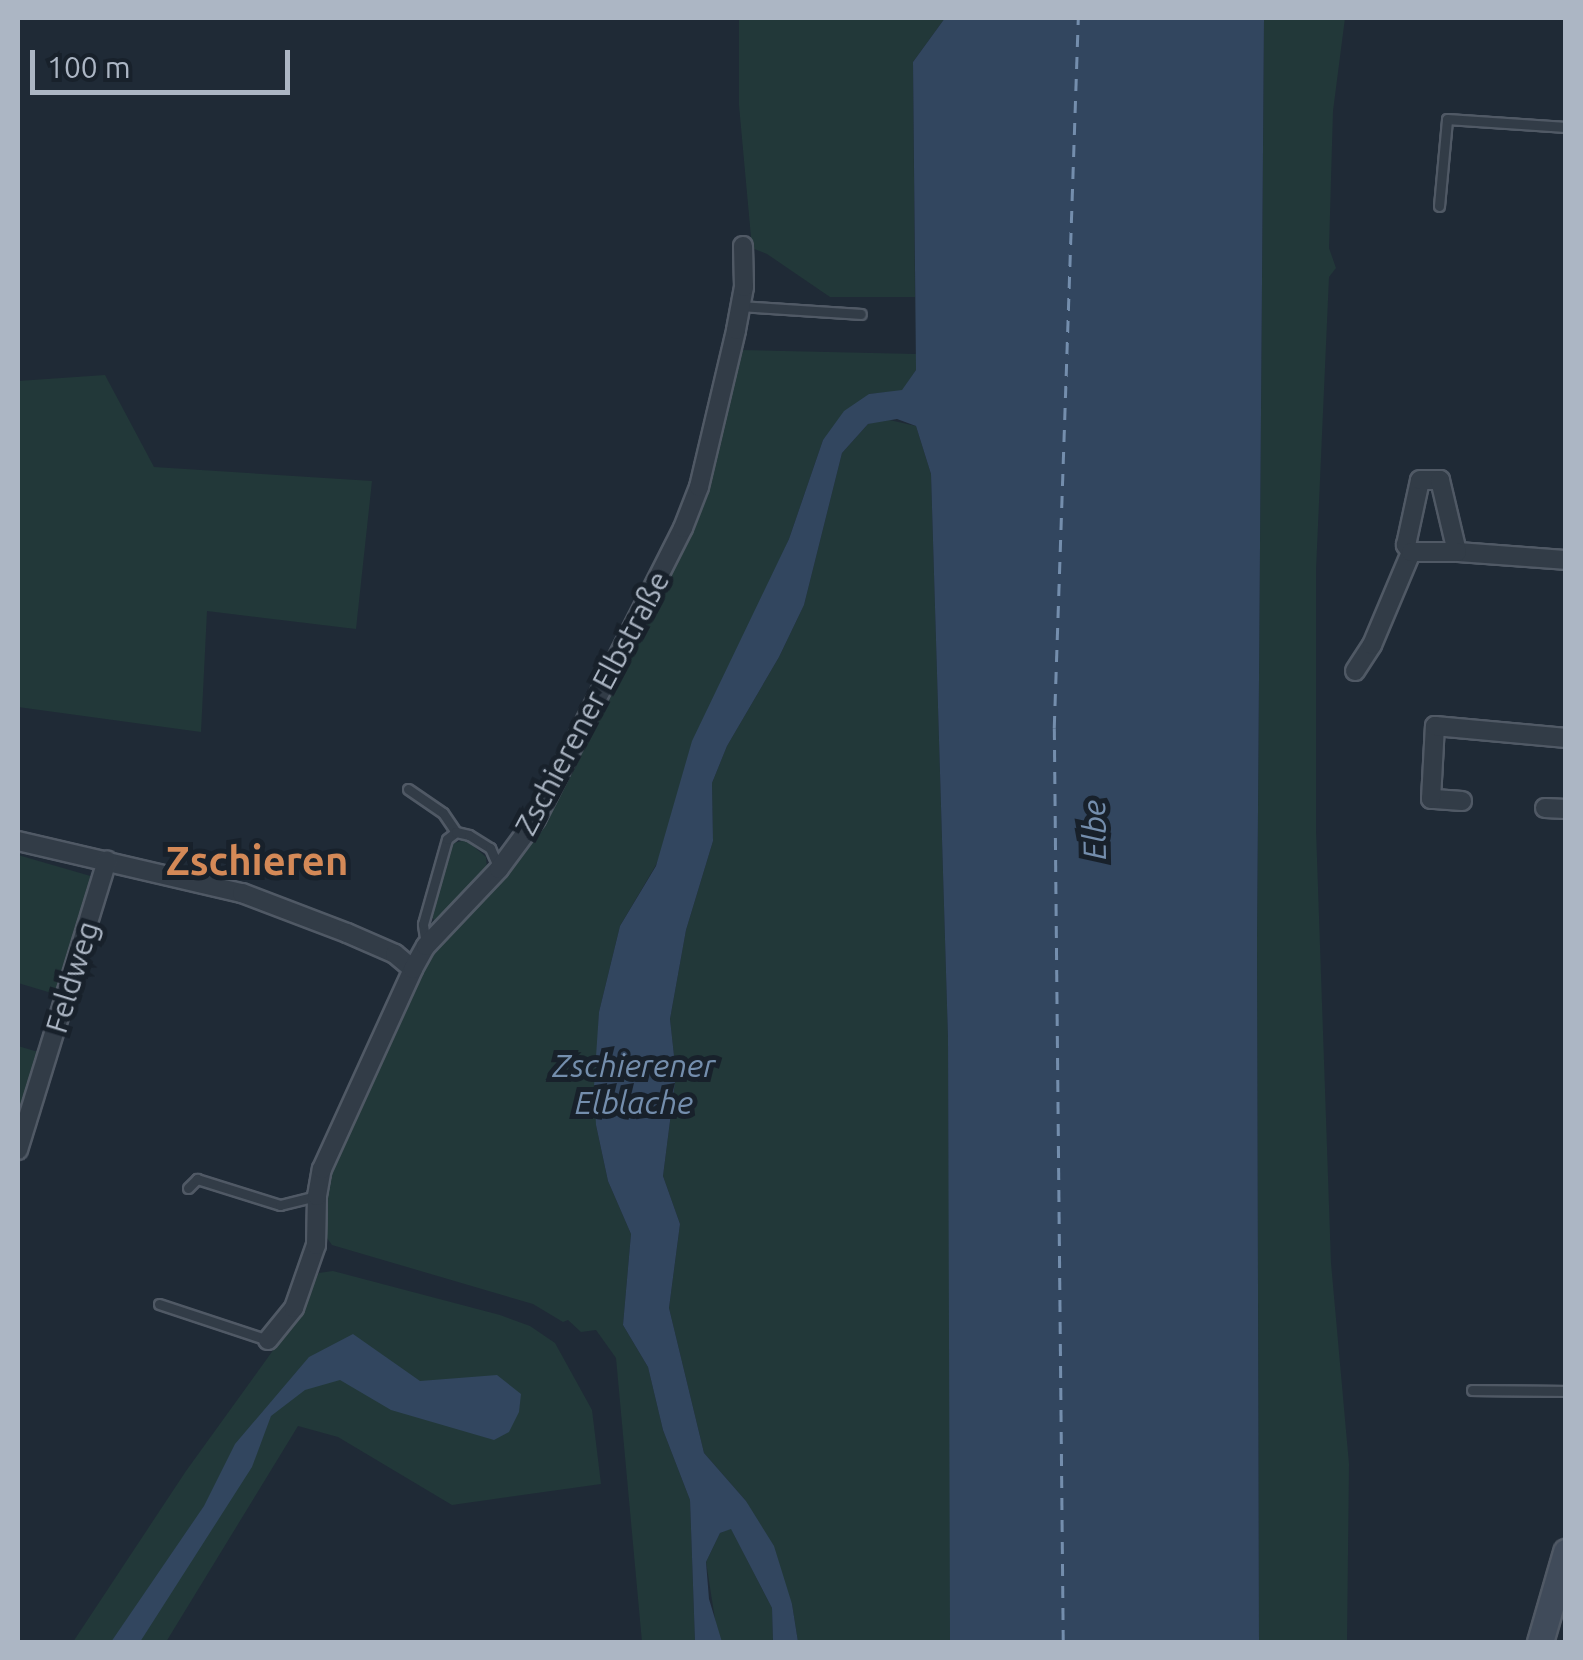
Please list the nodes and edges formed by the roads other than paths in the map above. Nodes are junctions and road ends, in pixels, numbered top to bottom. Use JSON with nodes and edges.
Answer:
{"nodes":[{"id":1,"x":1566,"y":127,"type":"edge"},
{"id":2,"x":1439,"y":206,"type":"dead end"},
{"id":3,"x":744,"y":246,"type":"dead end"},
{"id":4,"x":740,"y":306,"type":"junction"},
{"id":5,"x":862,"y":314,"type":"dead end"},
{"id":6,"x":1410,"y":552,"type":"junction"},
{"id":7,"x":1457,"y":552,"type":"junction"},
{"id":8,"x":1566,"y":560,"type":"edge"},
{"id":9,"x":1355,"y":671,"type":"dead end"},
{"id":10,"x":1566,"y":738,"type":"edge"},
{"id":11,"x":408,"y":789,"type":"dead end"},
{"id":12,"x":1462,"y":802,"type":"dead end"},
{"id":13,"x":1545,"y":808,"type":"dead end"},
{"id":14,"x":1566,"y":809,"type":"edge"},
{"id":15,"x":456,"y":832,"type":"junction"},
{"id":16,"x":18,"y":841,"type":"edge"},
{"id":17,"x":107,"y":860,"type":"junction"},
{"id":18,"x":499,"y":869,"type":"junction"},
{"id":19,"x":426,"y":946,"type":"junction"},
{"id":20,"x":412,"y":968,"type":"junction"},
{"id":21,"x":18,"y":1150,"type":"edge"},
{"id":22,"x":188,"y":1188,"type":"dead end"},
{"id":23,"x":316,"y":1196,"type":"junction"},
{"id":24,"x":159,"y":1304,"type":"dead end"},
{"id":25,"x":268,"y":1340,"type":"joint"},
{"id":26,"x":1472,"y":1390,"type":"dead end"},
{"id":27,"x":1566,"y":1391,"type":"edge"},
{"id":28,"x":1566,"y":1552,"type":"edge"},
{"id":29,"x":1540,"y":1642,"type":"edge"}],
"edges":[{"from":1,"to":2,"type":"lane"},
{"from":3,"to":4,"type":"street","name":"Zschierener Elbstraße"},
{"from":4,"to":5,"type":"lane"},
{"from":4,"to":18,"type":"street","name":"Zschierener Elbstraße"},
{"from":6,"to":7,"type":"street"},
{"from":6,"to":7,"type":"street"},
{"from":6,"to":9,"type":"street"},
{"from":7,"to":8,"type":"street"},
{"from":10,"to":12,"type":"street"},
{"from":11,"to":15,"type":"lane"},
{"from":13,"to":14,"type":"street"},
{"from":15,"to":18,"type":"lane"},
{"from":15,"to":19,"type":"lane"},
{"from":16,"to":17,"type":"street"},
{"from":17,"to":20,"type":"street"},
{"from":17,"to":21,"type":"street","name":"Feldweg"},
{"from":18,"to":19,"type":"street","name":"Zschierener Elbstraße"},
{"from":19,"to":20,"type":"street","name":"Zschierener Elbstraße"},
{"from":20,"to":23,"type":"street","name":"Zschierener Elbstraße"},
{"from":22,"to":23,"type":"lane"},
{"from":23,"to":25,"type":"street","name":"Zschierener Elbstraße"},
{"from":24,"to":25,"type":"lane"},
{"from":26,"to":27,"type":"lane"},
{"from":28,"to":29,"type":"street"}]}
